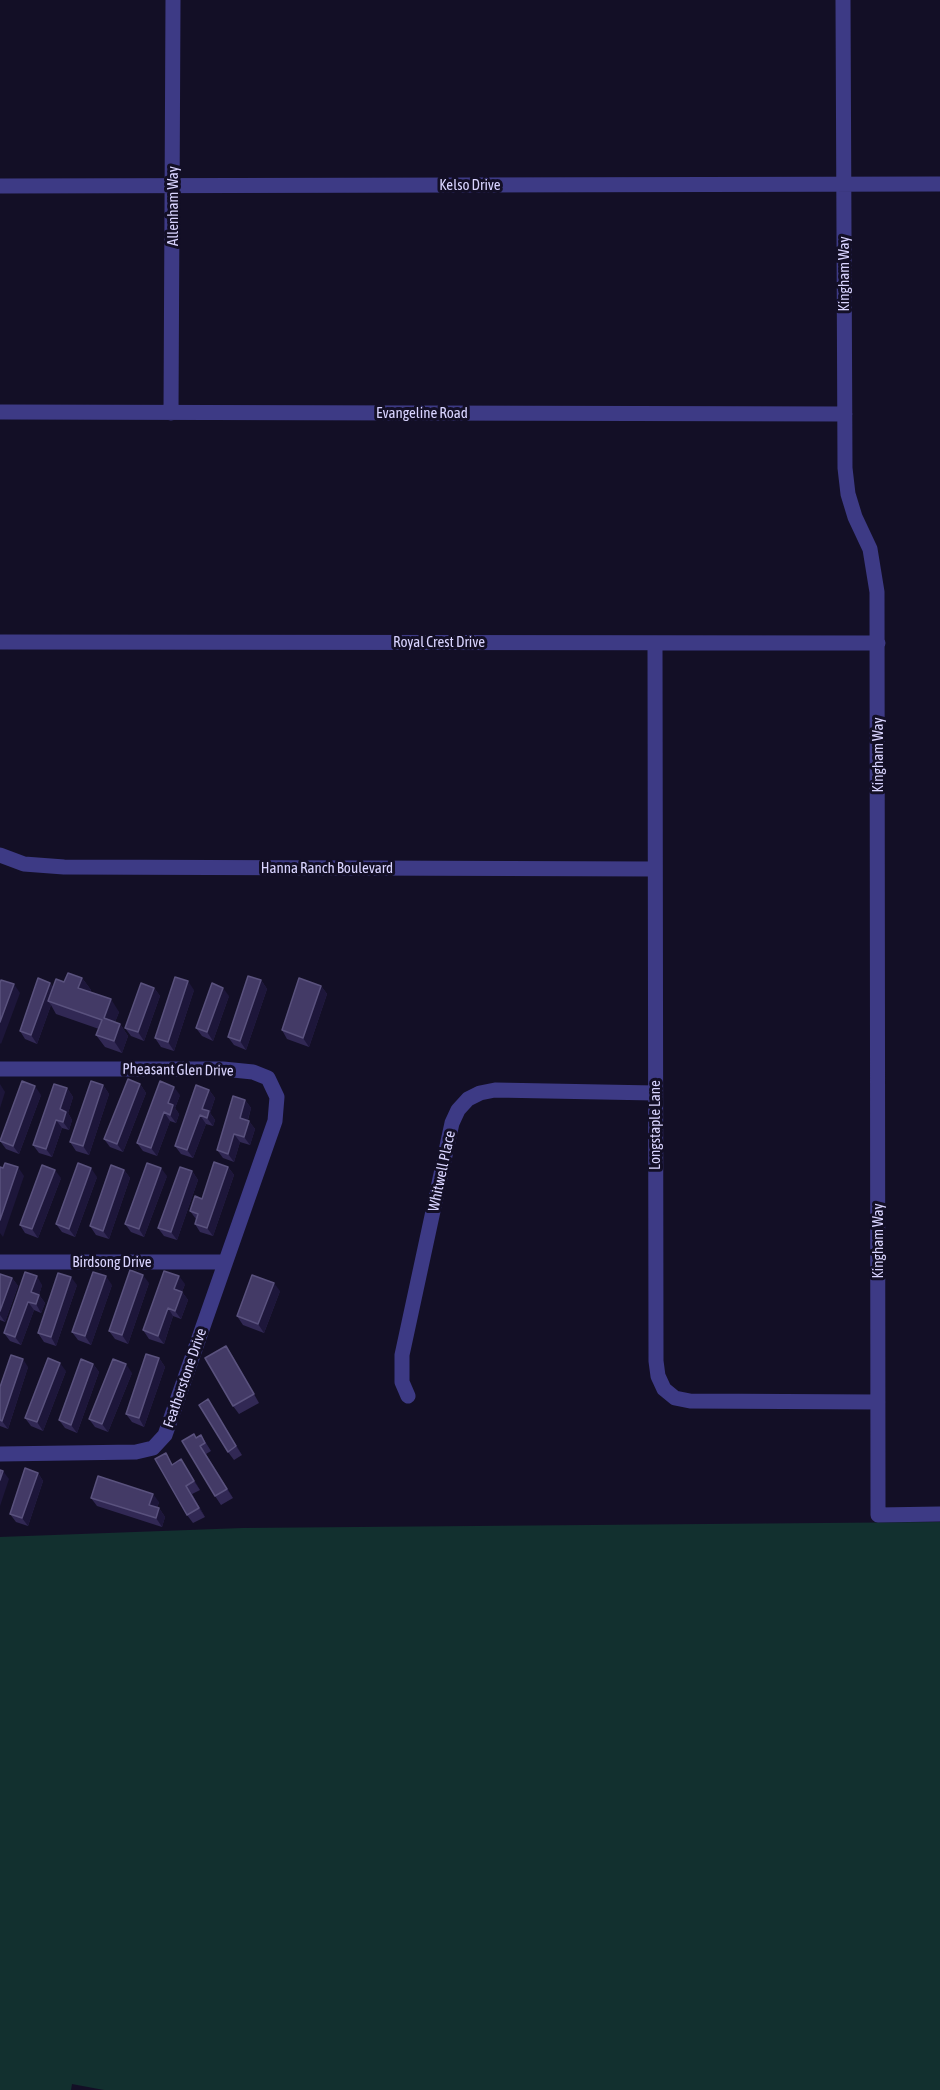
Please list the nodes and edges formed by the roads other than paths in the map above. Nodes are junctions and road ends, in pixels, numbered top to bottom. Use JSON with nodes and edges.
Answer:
{"nodes":[{"id":1,"x":172,"y":0,"type":"edge"},
{"id":2,"x":843,"y":0,"type":"edge"},
{"id":3,"x":844,"y":184,"type":"junction"},
{"id":4,"x":940,"y":184,"type":"edge"},
{"id":5,"x":0,"y":186,"type":"edge"},
{"id":6,"x":173,"y":186,"type":"junction"},
{"id":7,"x":0,"y":412,"type":"edge"},
{"id":8,"x":171,"y":412,"type":"junction"},
{"id":9,"x":845,"y":414,"type":"junction"},
{"id":10,"x":0,"y":642,"type":"edge"},
{"id":11,"x":655,"y":643,"type":"junction"},
{"id":12,"x":878,"y":644,"type":"junction"},
{"id":13,"x":0,"y":855,"type":"edge"},
{"id":14,"x":655,"y":869,"type":"junction"},
{"id":15,"x":0,"y":1069,"type":"edge"},
{"id":16,"x":655,"y":1093,"type":"junction"},
{"id":17,"x":0,"y":1262,"type":"edge"},
{"id":18,"x":225,"y":1262,"type":"junction"},
{"id":19,"x":408,"y":1396,"type":"dead end"},
{"id":20,"x":878,"y":1402,"type":"junction"},
{"id":21,"x":0,"y":1454,"type":"edge"},
{"id":22,"x":940,"y":1514,"type":"edge"}],
"edges":[{"from":1,"to":6,"type":"street","name":"Allenham Way"},
{"from":2,"to":3,"type":"street","name":"Kingham Way"},
{"from":3,"to":4,"type":"street","name":"Kelso Drive"},
{"from":3,"to":6,"type":"street","name":"Kelso Drive"},
{"from":3,"to":9,"type":"street","name":"Kingham Way"},
{"from":5,"to":6,"type":"street","name":"Kelso Drive"},
{"from":6,"to":8,"type":"street","name":"Allenham Way"},
{"from":7,"to":8,"type":"street","name":"Evangeline Road"},
{"from":8,"to":9,"type":"street","name":"Evangeline Road"},
{"from":9,"to":12,"type":"street","name":"Kingham Way"},
{"from":10,"to":11,"type":"street","name":"Royal Crest Drive"},
{"from":11,"to":12,"type":"street","name":"Royal Crest Drive"},
{"from":11,"to":14,"type":"street","name":"Longstaple Lane"},
{"from":12,"to":20,"type":"street","name":"Kingham Way"},
{"from":13,"to":14,"type":"street","name":"Hanna Ranch Boulevard"},
{"from":14,"to":16,"type":"street","name":"Longstaple Lane"},
{"from":15,"to":18,"type":"street","name":"Pheasant Glen Drive"},
{"from":16,"to":19,"type":"street","name":"Whitwell Place"},
{"from":16,"to":20,"type":"street","name":"Longstaple Lane"},
{"from":17,"to":18,"type":"street","name":"Birdsong Drive"},
{"from":18,"to":21,"type":"street","name":"Featherstone Drive"},
{"from":20,"to":22,"type":"street","name":"Kingham Way"}]}
